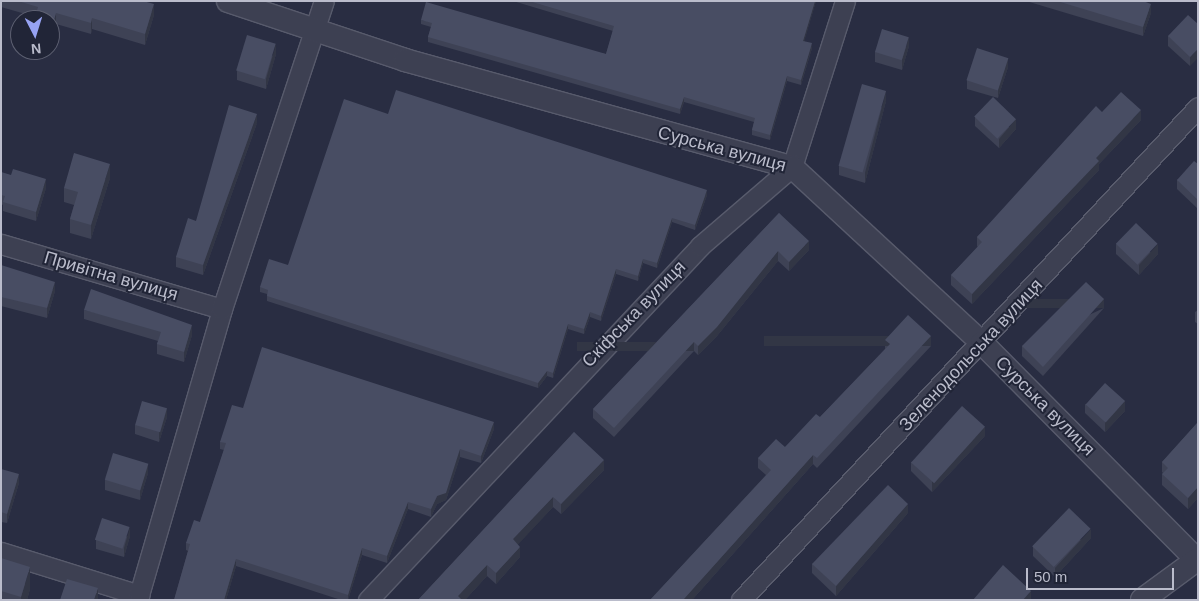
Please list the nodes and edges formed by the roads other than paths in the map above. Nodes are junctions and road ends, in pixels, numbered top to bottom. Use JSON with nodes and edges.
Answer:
{"nodes":[{"id":1,"x":228,"y":1,"type":"edge"},
{"id":2,"x":324,"y":1,"type":"edge"},
{"id":3,"x":845,"y":1,"type":"edge"},
{"id":4,"x":316,"y":30,"type":"junction"},
{"id":5,"x":1198,"y":107,"type":"edge"},
{"id":6,"x":792,"y":167,"type":"junction"},
{"id":7,"x":1,"y":244,"type":"edge"},
{"id":8,"x":222,"y":308,"type":"junction"},
{"id":9,"x":982,"y":343,"type":"junction"},
{"id":10,"x":1,"y":552,"type":"edge"},
{"id":11,"x":1197,"y":560,"type":"edge"},
{"id":12,"x":368,"y":600,"type":"edge"},
{"id":13,"x":741,"y":600,"type":"edge"},
{"id":14,"x":1142,"y":600,"type":"edge"}],
"edges":[{"from":1,"to":4,"type":"street","name":"Сурська вулиця"},
{"from":2,"to":4,"type":"street"},
{"from":3,"to":6,"type":"street"},
{"from":4,"to":6,"type":"street","name":"Сурська вулиця"},
{"from":4,"to":8,"type":"street"},
{"from":5,"to":9,"type":"street","name":"Зеленодольська вулиця"},
{"from":6,"to":9,"type":"street","name":"Сурська вулиця"},
{"from":6,"to":12,"type":"street","name":"Скіфська вулиця"},
{"from":7,"to":8,"type":"street","name":"Привітна вулиця"},
{"from":8,"to":10,"type":"street"},
{"from":9,"to":11,"type":"street","name":"Сурська вулиця"},
{"from":9,"to":13,"type":"street","name":"Зеленодольська вулиця"},
{"from":11,"to":14,"type":"street"}]}
